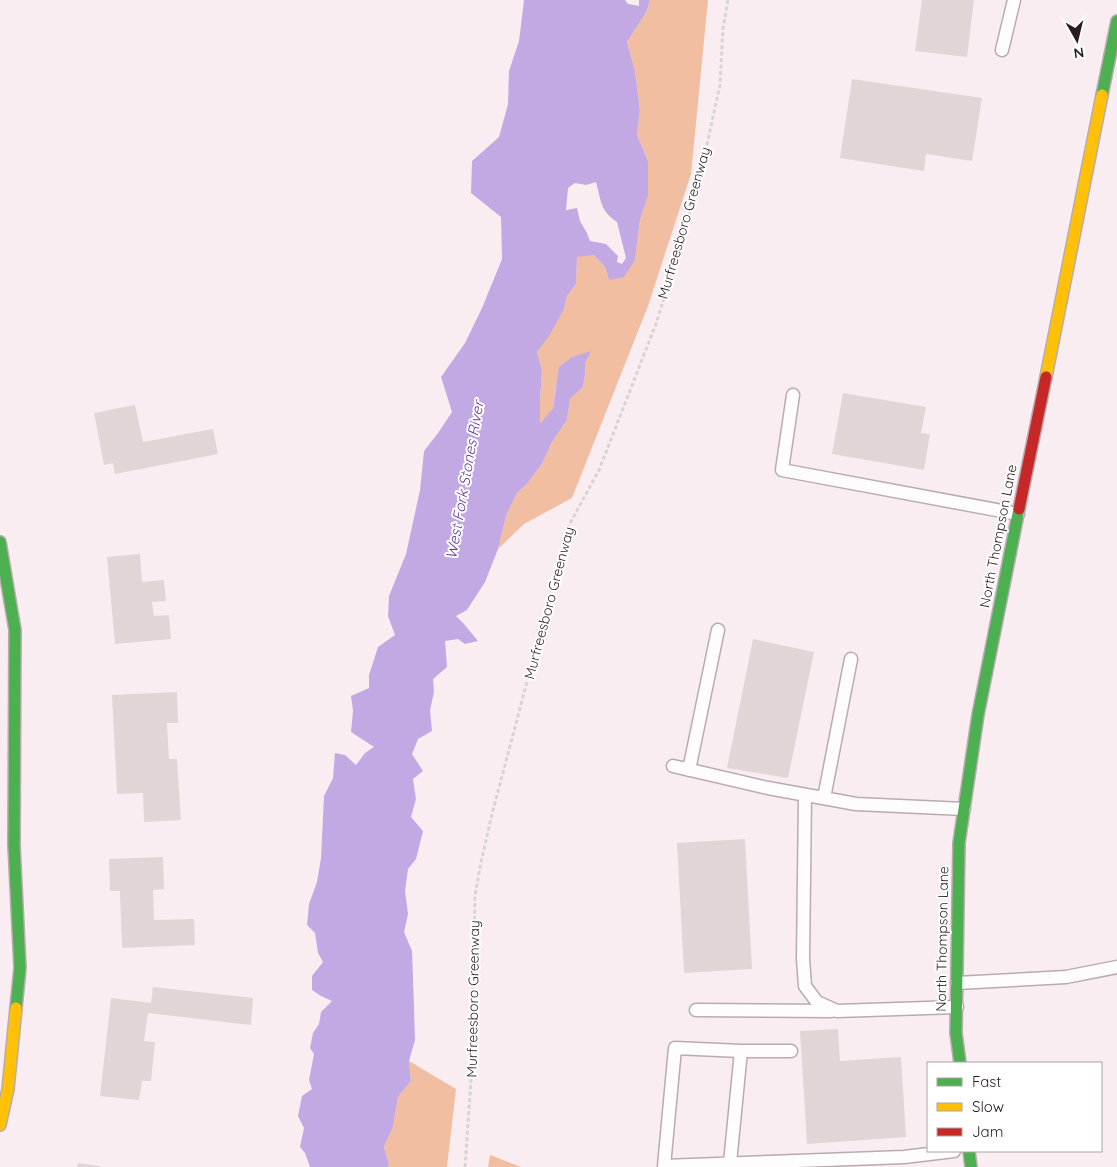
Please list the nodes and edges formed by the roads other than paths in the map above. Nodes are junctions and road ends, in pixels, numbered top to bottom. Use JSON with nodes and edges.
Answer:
{"nodes":[{"id":1,"x":1014,"y":0,"type":"edge"},
{"id":2,"x":1117,"y":21,"type":"edge"},
{"id":3,"x":1002,"y":50,"type":"dead end"},
{"id":4,"x":792,"y":395,"type":"dead end"},
{"id":5,"x":1018,"y":514,"type":"junction"},
{"id":6,"x":0,"y":542,"type":"edge"},
{"id":7,"x":718,"y":630,"type":"dead end"},
{"id":8,"x":851,"y":659,"type":"dead end"},
{"id":9,"x":673,"y":766,"type":"dead end"},
{"id":10,"x":689,"y":770,"type":"junction"},
{"id":11,"x":805,"y":795,"type":"junction"},
{"id":12,"x":824,"y":798,"type":"junction"},
{"id":13,"x":964,"y":809,"type":"junction"},
{"id":14,"x":1117,"y":967,"type":"edge"},
{"id":15,"x":957,"y":983,"type":"junction"},
{"id":16,"x":957,"y":1007,"type":"junction"},
{"id":17,"x":696,"y":1010,"type":"dead end"},
{"id":18,"x":837,"y":1011,"type":"junction"},
{"id":19,"x":741,"y":1051,"type":"junction"},
{"id":20,"x":792,"y":1051,"type":"dead end"},
{"id":21,"x":960,"y":1062,"type":"edge"},
{"id":22,"x":0,"y":1125,"type":"edge"},
{"id":23,"x":944,"y":1152,"type":"edge"},
{"id":24,"x":969,"y":1152,"type":"edge"},
{"id":25,"x":730,"y":1163,"type":"junction"},
{"id":26,"x":971,"y":1167,"type":"edge"}],
"edges":[{"from":1,"to":3,"type":"lane"},
{"from":2,"to":5,"type":"main road","name":"North Thompson Lane"},
{"from":4,"to":5,"type":"lane"},
{"from":5,"to":13,"type":"main road","name":"North Thompson Lane"},
{"from":6,"to":22,"type":"main road"},
{"from":7,"to":10,"type":"lane"},
{"from":8,"to":12,"type":"lane"},
{"from":9,"to":10,"type":"lane"},
{"from":10,"to":11,"type":"lane"},
{"from":11,"to":12,"type":"lane"},
{"from":11,"to":18,"type":"lane"},
{"from":12,"to":13,"type":"lane"},
{"from":13,"to":15,"type":"main road","name":"North Thompson Lane"},
{"from":14,"to":15,"type":"lane"},
{"from":15,"to":16,"type":"main road","name":"North Thompson Lane"},
{"from":16,"to":18,"type":"lane"},
{"from":16,"to":21,"type":"main road","name":"North Thompson Lane"},
{"from":17,"to":18,"type":"lane"},
{"from":19,"to":20,"type":"lane"},
{"from":19,"to":25,"type":"lane"},
{"from":19,"to":25,"type":"lane"},
{"from":23,"to":25,"type":"lane"},
{"from":24,"to":26,"type":"main road"}]}
